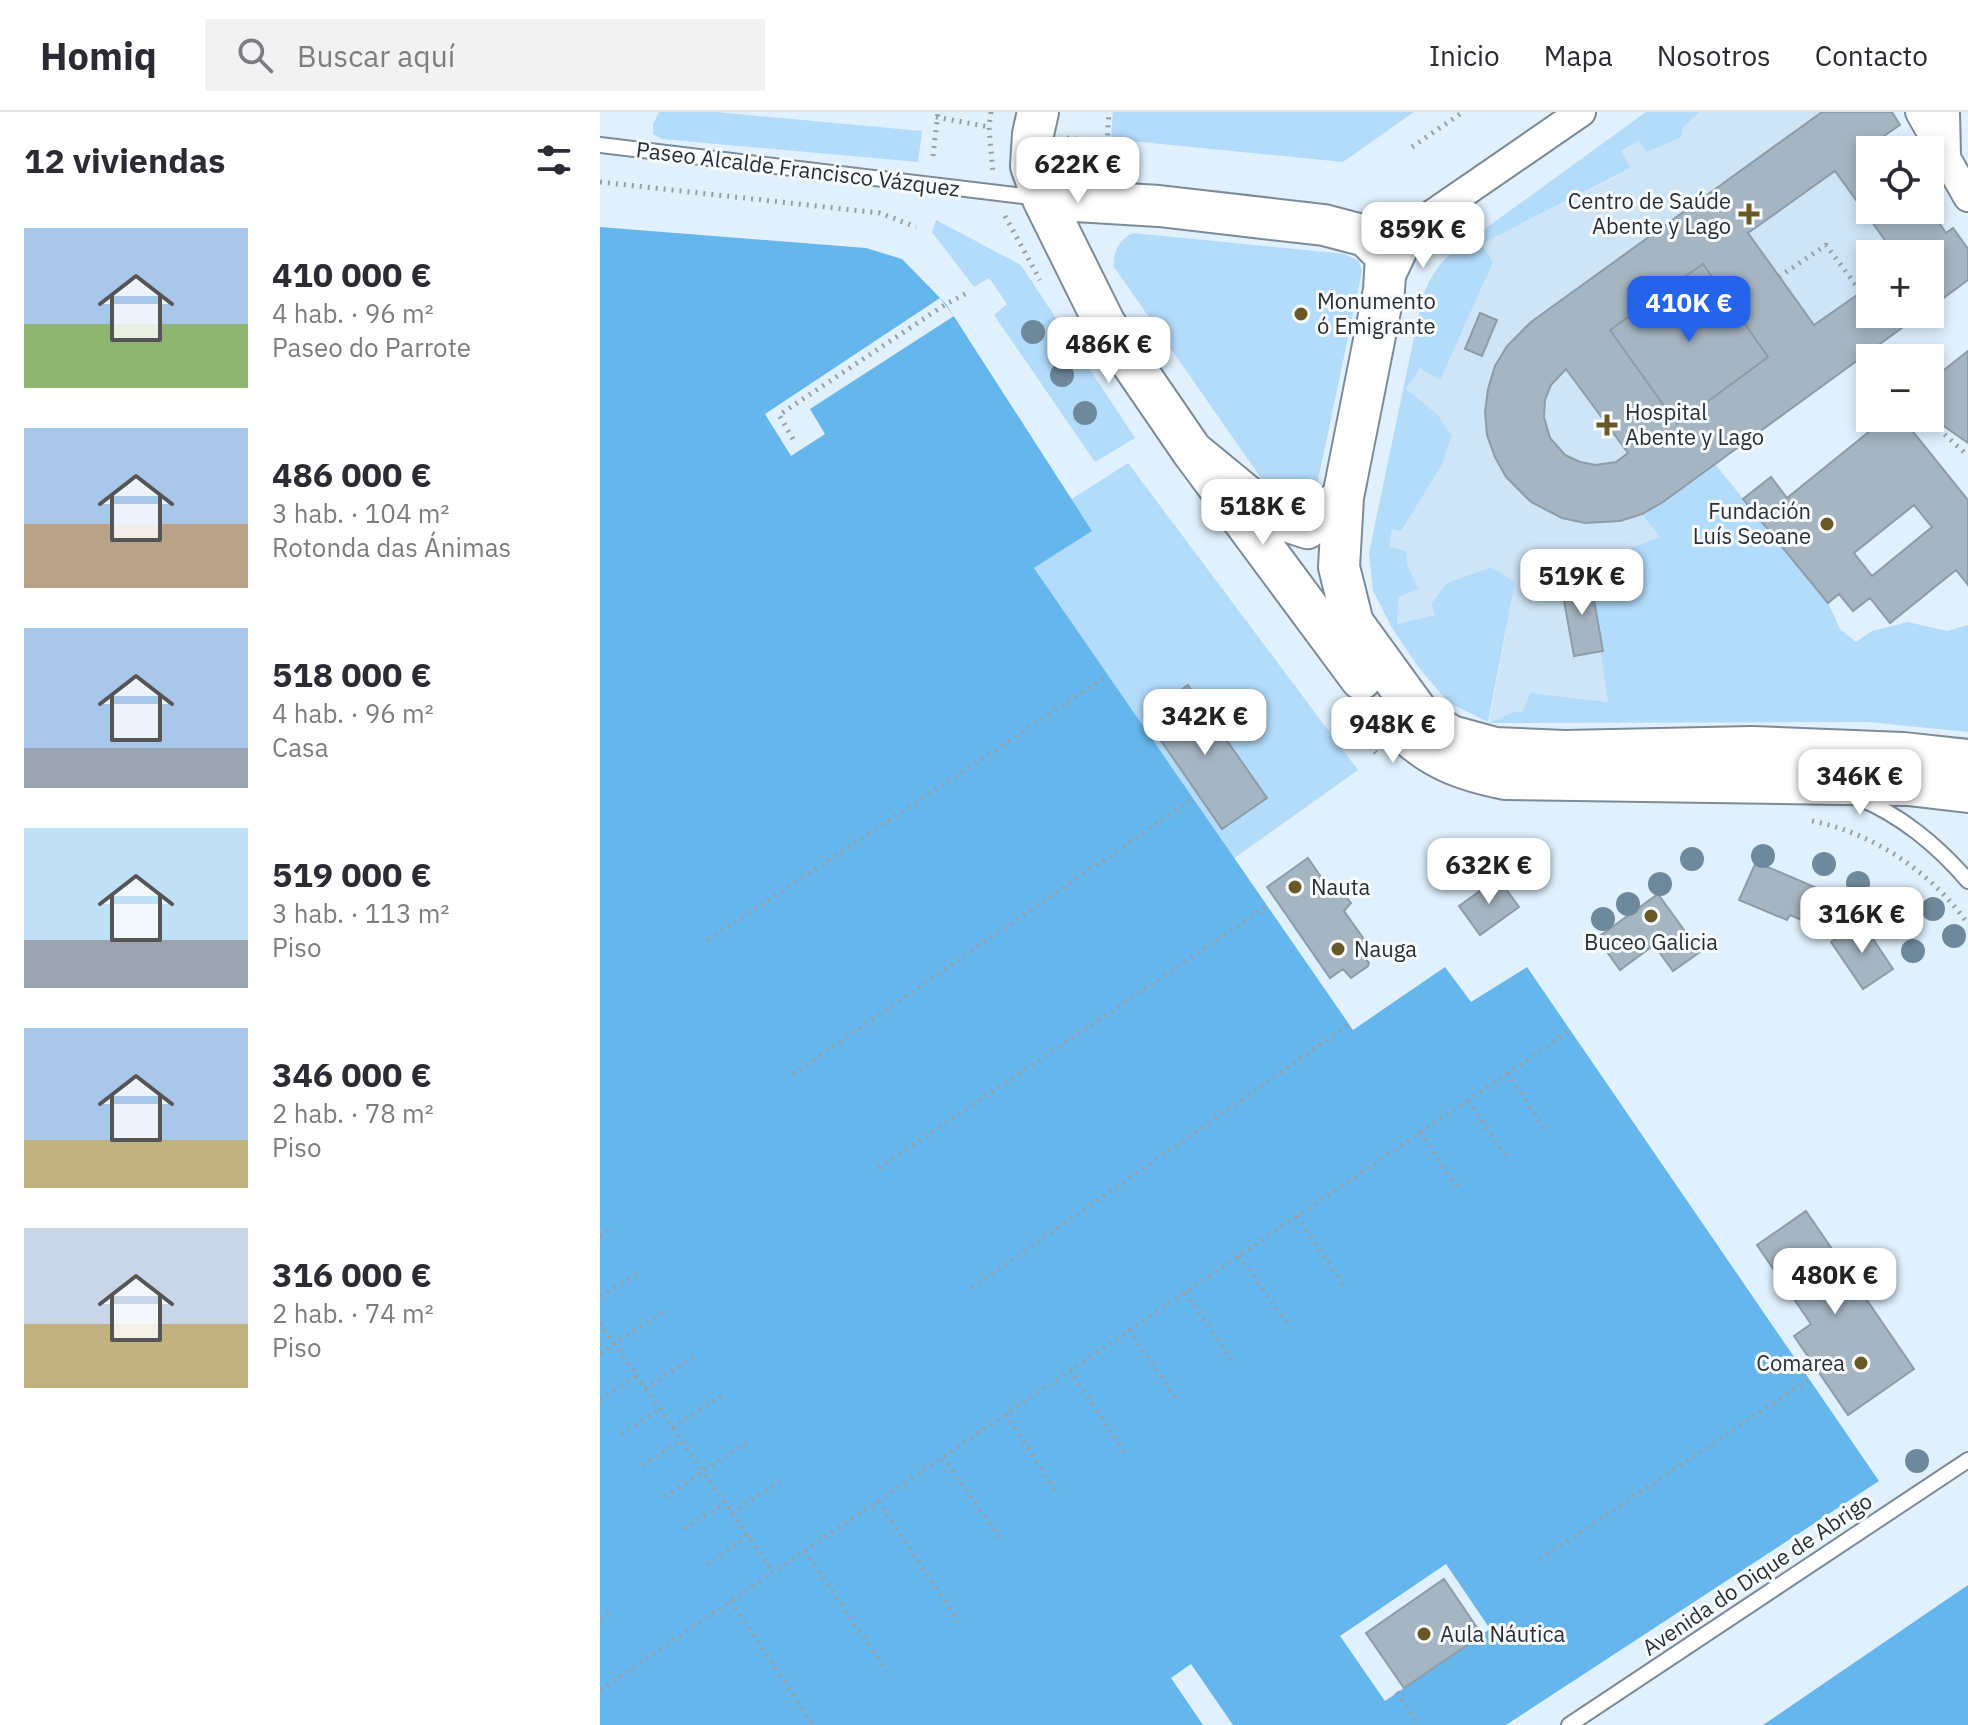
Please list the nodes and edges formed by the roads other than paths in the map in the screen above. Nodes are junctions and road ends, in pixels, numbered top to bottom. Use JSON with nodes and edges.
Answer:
{"nodes":[{"id":1,"x":1581,"y":112,"type":"edge"},
{"id":2,"x":1939,"y":113,"type":"edge"},
{"id":3,"x":1048,"y":124,"type":"edge"},
{"id":4,"x":600,"y":145,"type":"edge"},
{"id":5,"x":1968,"y":197,"type":"edge"},
{"id":6,"x":1043,"y":199,"type":"junction"},
{"id":7,"x":1159,"y":206,"type":"junction"},
{"id":8,"x":1324,"y":225,"type":"junction"},
{"id":9,"x":1414,"y":227,"type":"junction"},
{"id":10,"x":1085,"y":284,"type":"junction"},
{"id":11,"x":1384,"y":290,"type":"junction"},
{"id":12,"x":1192,"y":451,"type":"junction"},
{"id":13,"x":1343,"y":497,"type":"junction"},
{"id":14,"x":1968,"y":760,"type":"edge"},
{"id":15,"x":1825,"y":785,"type":"junction"},
{"id":16,"x":1968,"y":792,"type":"edge"},
{"id":17,"x":1968,"y":881,"type":"edge"},
{"id":18,"x":1968,"y":1460,"type":"edge"},
{"id":19,"x":1569,"y":1725,"type":"edge"}],
"edges":[{"from":1,"to":9,"type":"street"},
{"from":2,"to":5,"type":"street"},
{"from":3,"to":6,"type":"main road"},
{"from":4,"to":6,"type":"lane","name":"Paseo Alcalde Francisco Vázquez"},
{"from":6,"to":7,"type":"main road"},
{"from":6,"to":10,"type":"main road"},
{"from":7,"to":8,"type":"main road"},
{"from":7,"to":10,"type":"main road"},
{"from":8,"to":9,"type":"street"},
{"from":8,"to":11,"type":"main road"},
{"from":9,"to":11,"type":"street"},
{"from":10,"to":12,"type":"main road"},
{"from":11,"to":13,"type":"main road"},
{"from":12,"to":13,"type":"main road"},
{"from":12,"to":15,"type":"main road"},
{"from":13,"to":14,"type":"main road"},
{"from":15,"to":16,"type":"main road"},
{"from":15,"to":17,"type":"lane"},
{"from":18,"to":19,"type":"lane","name":"Avenida do Dique de Abrigo"}]}
